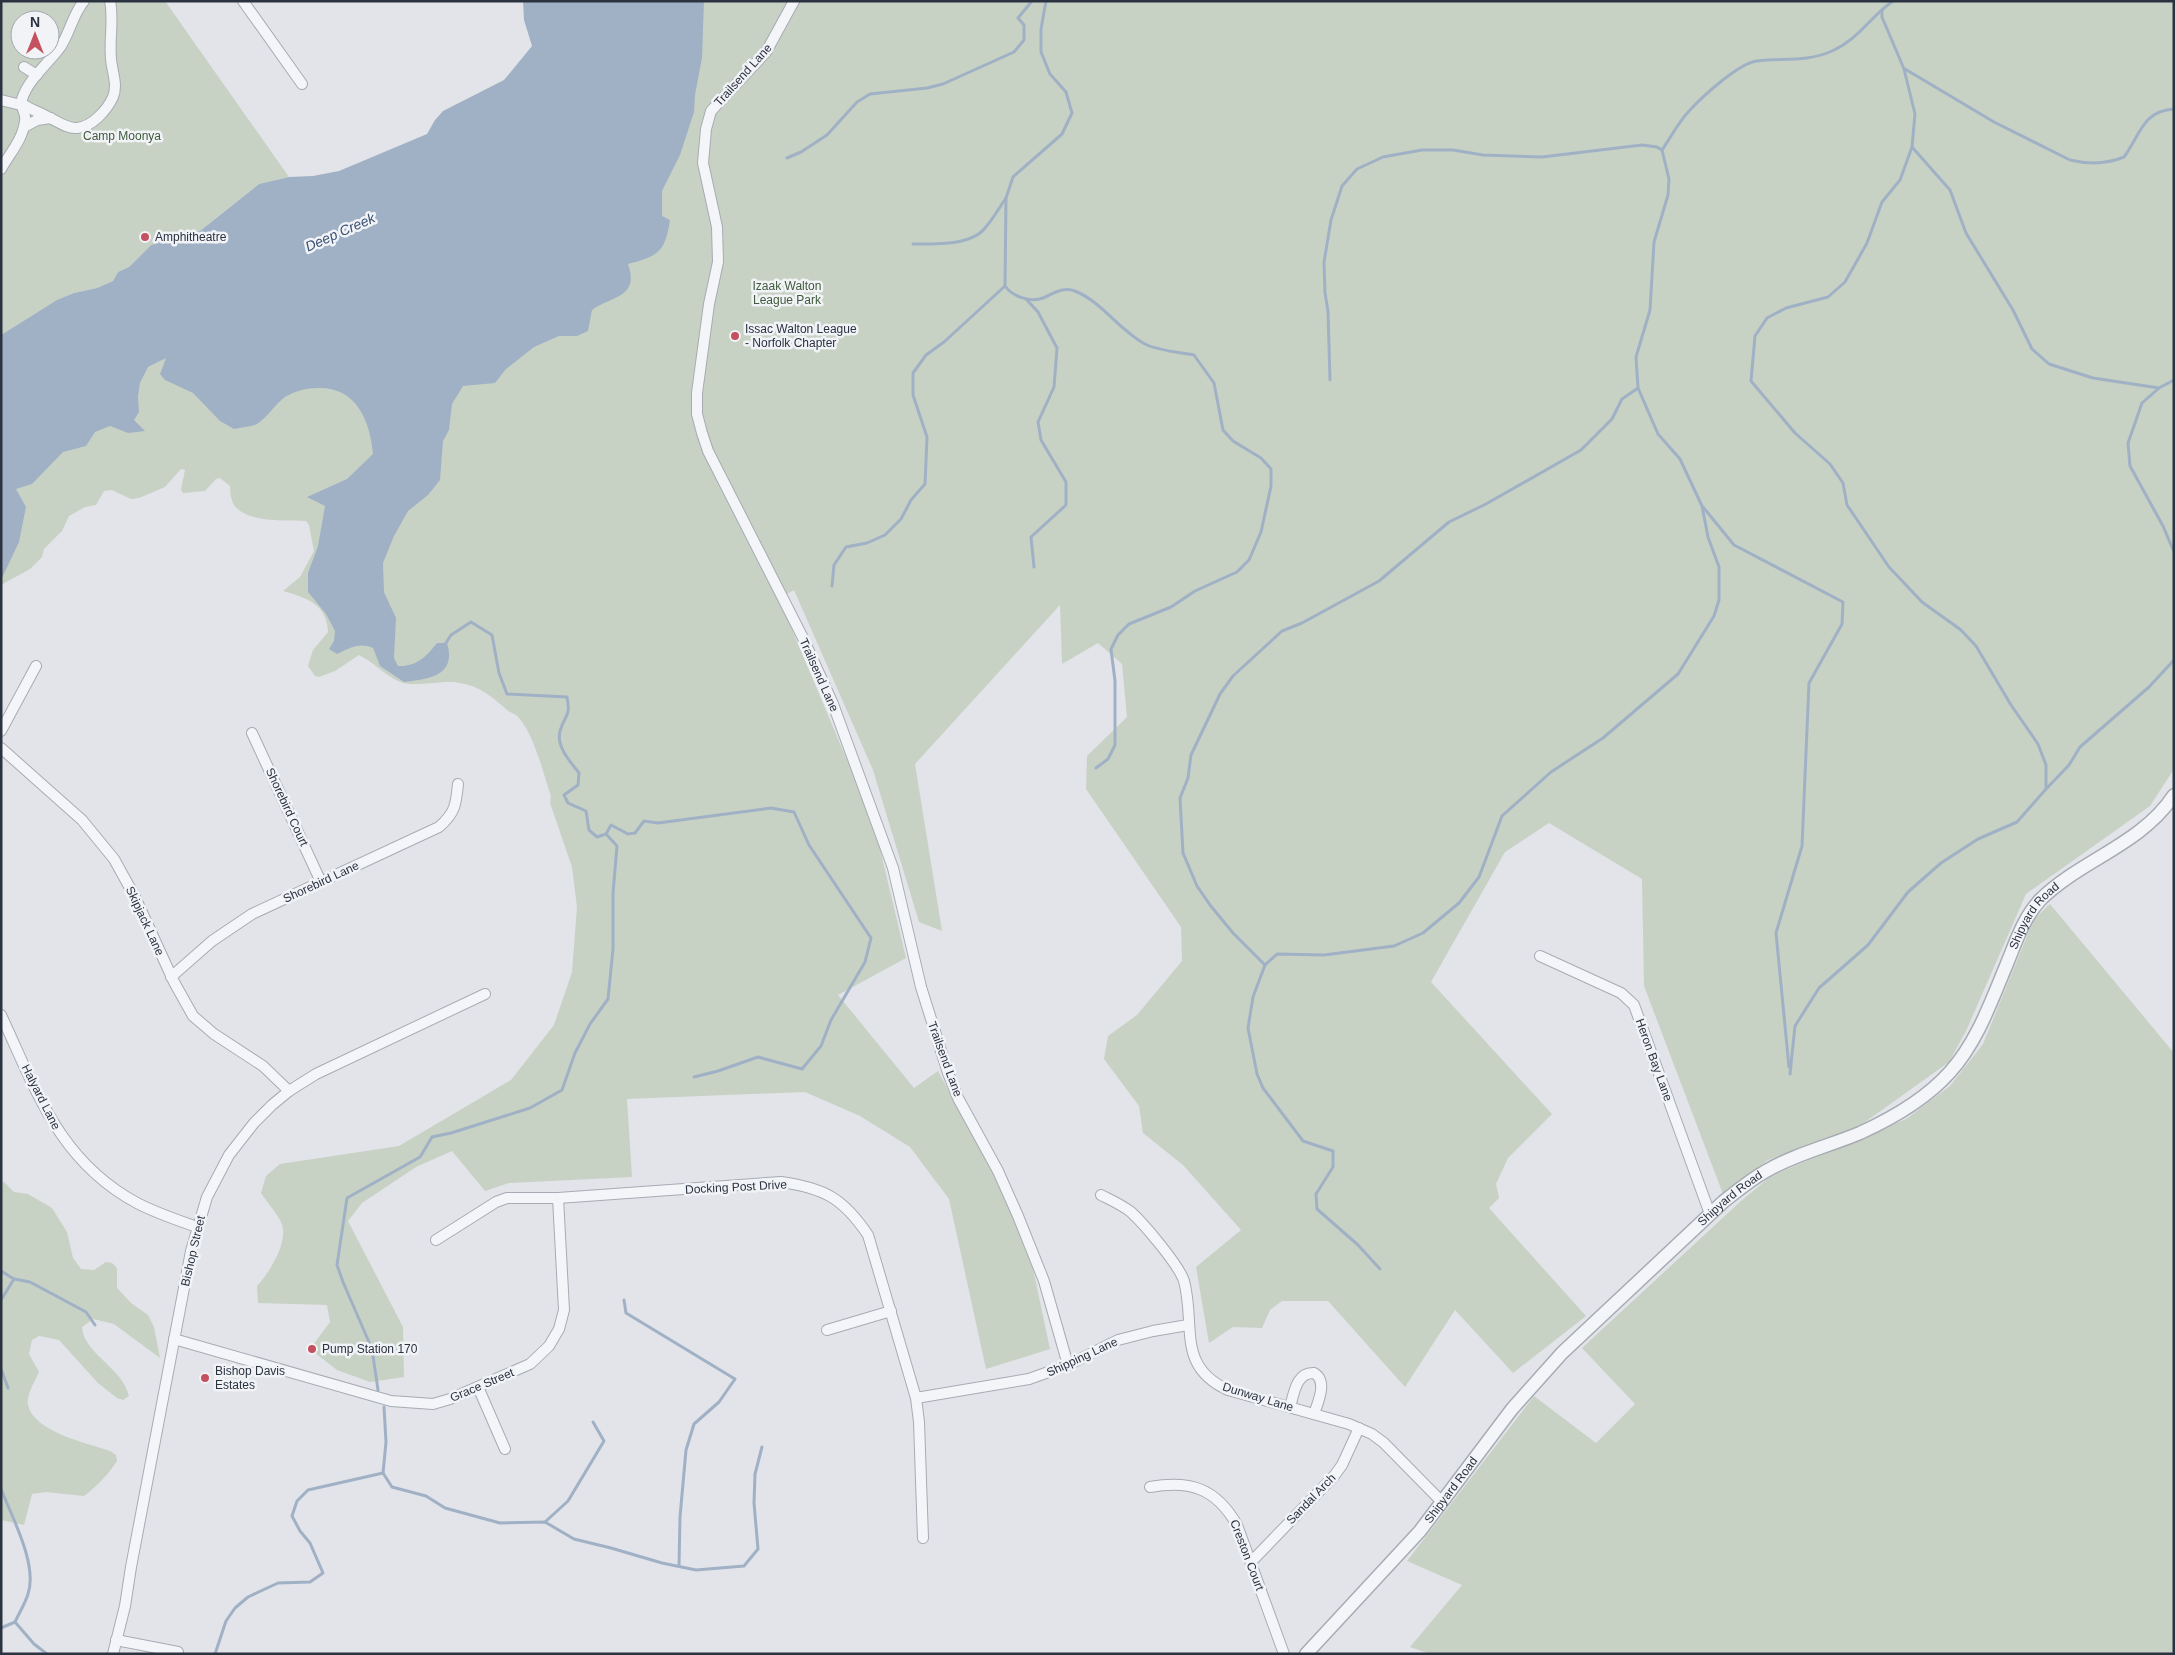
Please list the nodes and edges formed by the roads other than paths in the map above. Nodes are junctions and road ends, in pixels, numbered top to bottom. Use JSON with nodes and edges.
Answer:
{"nodes":[{"id":1,"x":84,"y":1,"type":"edge"},
{"id":2,"x":110,"y":1,"type":"edge"},
{"id":3,"x":243,"y":1,"type":"edge"},
{"id":4,"x":794,"y":1,"type":"edge"},
{"id":5,"x":24,"y":67,"type":"dead end"},
{"id":6,"x":37,"y":75,"type":"junction"},
{"id":7,"x":302,"y":84,"type":"dead end"},
{"id":8,"x":1,"y":100,"type":"edge"},
{"id":9,"x":21,"y":104,"type":"junction"},
{"id":10,"x":51,"y":118,"type":"junction"},
{"id":11,"x":24,"y":127,"type":"junction"},
{"id":12,"x":1,"y":169,"type":"edge"},
{"id":13,"x":36,"y":666,"type":"dead end"},
{"id":14,"x":1,"y":731,"type":"edge"},
{"id":15,"x":252,"y":733,"type":"dead end"},
{"id":16,"x":1,"y":748,"type":"edge"},
{"id":17,"x":458,"y":784,"type":"dead end"},
{"id":18,"x":2174,"y":795,"type":"edge"},
{"id":19,"x":321,"y":882,"type":"junction"},
{"id":20,"x":1540,"y":956,"type":"dead end"},
{"id":21,"x":171,"y":977,"type":"junction"},
{"id":22,"x":485,"y":994,"type":"dead end"},
{"id":23,"x":1,"y":1015,"type":"edge"},
{"id":24,"x":289,"y":1091,"type":"junction"},
{"id":25,"x":1101,"y":1195,"type":"dead end"},
{"id":26,"x":558,"y":1198,"type":"junction"},
{"id":27,"x":1710,"y":1214,"type":"junction"},
{"id":28,"x":197,"y":1227,"type":"junction"},
{"id":29,"x":436,"y":1240,"type":"dead end"},
{"id":30,"x":891,"y":1311,"type":"junction"},
{"id":31,"x":1188,"y":1325,"type":"junction"},
{"id":32,"x":827,"y":1330,"type":"dead end"},
{"id":33,"x":174,"y":1339,"type":"junction"},
{"id":34,"x":1068,"y":1365,"type":"junction"},
{"id":35,"x":478,"y":1387,"type":"junction"},
{"id":36,"x":916,"y":1398,"type":"junction"},
{"id":37,"x":1290,"y":1407,"type":"junction"},
{"id":38,"x":1314,"y":1414,"type":"junction"},
{"id":39,"x":1359,"y":1428,"type":"junction"},
{"id":40,"x":505,"y":1449,"type":"dead end"},
{"id":41,"x":1150,"y":1487,"type":"dead end"},
{"id":42,"x":1442,"y":1502,"type":"junction"},
{"id":43,"x":923,"y":1538,"type":"dead end"},
{"id":44,"x":1251,"y":1562,"type":"junction"},
{"id":45,"x":116,"y":1640,"type":"junction"},
{"id":46,"x":178,"y":1652,"type":"dead end"},
{"id":47,"x":112,"y":1654,"type":"edge"},
{"id":48,"x":1284,"y":1654,"type":"edge"},
{"id":49,"x":1306,"y":1654,"type":"edge"}],
"edges":[{"from":1,"to":6,"type":"street"},
{"from":2,"to":10,"type":"street"},
{"from":3,"to":7,"type":"street"},
{"from":4,"to":34,"type":"street","name":"Trailsend Lane"},
{"from":5,"to":6,"type":"street"},
{"from":6,"to":9,"type":"street"},
{"from":8,"to":9,"type":"street"},
{"from":9,"to":10,"type":"street"},
{"from":9,"to":11,"type":"street"},
{"from":10,"to":11,"type":"street"},
{"from":11,"to":12,"type":"street"},
{"from":13,"to":14,"type":"street"},
{"from":15,"to":19,"type":"street","name":"Shorebird Court"},
{"from":16,"to":21,"type":"street","name":"Skipjack Lane"},
{"from":17,"to":19,"type":"street","name":"Shorebird Lane"},
{"from":18,"to":27,"type":"street","name":"Shipyard Road"},
{"from":19,"to":21,"type":"street","name":"Shorebird Lane"},
{"from":20,"to":27,"type":"street","name":"Heron Bay Lane"},
{"from":21,"to":24,"type":"street","name":"Skipjack Lane"},
{"from":22,"to":24,"type":"street","name":"Bishop Street"},
{"from":23,"to":28,"type":"street","name":"Halyard Lane"},
{"from":24,"to":28,"type":"street","name":"Bishop Street"},
{"from":25,"to":31,"type":"street","name":"Dunway Lane"},
{"from":26,"to":29,"type":"street","name":"Docking Post Drive"},
{"from":26,"to":30,"type":"street","name":"Docking Post Drive"},
{"from":26,"to":35,"type":"street","name":"Grace Street"},
{"from":27,"to":42,"type":"street","name":"Shipyard Road"},
{"from":28,"to":33,"type":"street","name":"Bishop Street"},
{"from":30,"to":32,"type":"street"},
{"from":30,"to":36,"type":"street","name":"Docking Post Drive"},
{"from":31,"to":34,"type":"street","name":"Shipping Lane"},
{"from":31,"to":37,"type":"street","name":"Dunway Lane"},
{"from":33,"to":35,"type":"street","name":"Grace Street"},
{"from":33,"to":45,"type":"street","name":"Bishop Street"},
{"from":34,"to":36,"type":"street","name":"Shipping Lane"},
{"from":35,"to":40,"type":"street"},
{"from":36,"to":43,"type":"street","name":"Docking Post Drive"},
{"from":37,"to":38,"type":"street","name":"Dunway Lane"},
{"from":37,"to":38,"type":"street"},
{"from":38,"to":39,"type":"street","name":"Dunway Lane"},
{"from":39,"to":42,"type":"street","name":"Dunway Lane"},
{"from":39,"to":44,"type":"street","name":"Sandal Arch"},
{"from":41,"to":44,"type":"street","name":"Creston Court"},
{"from":42,"to":49,"type":"street","name":"Shipyard Road"},
{"from":44,"to":48,"type":"street","name":"Creston Court"},
{"from":45,"to":46,"type":"street"},
{"from":45,"to":47,"type":"street","name":"Bishop Street"}]}
